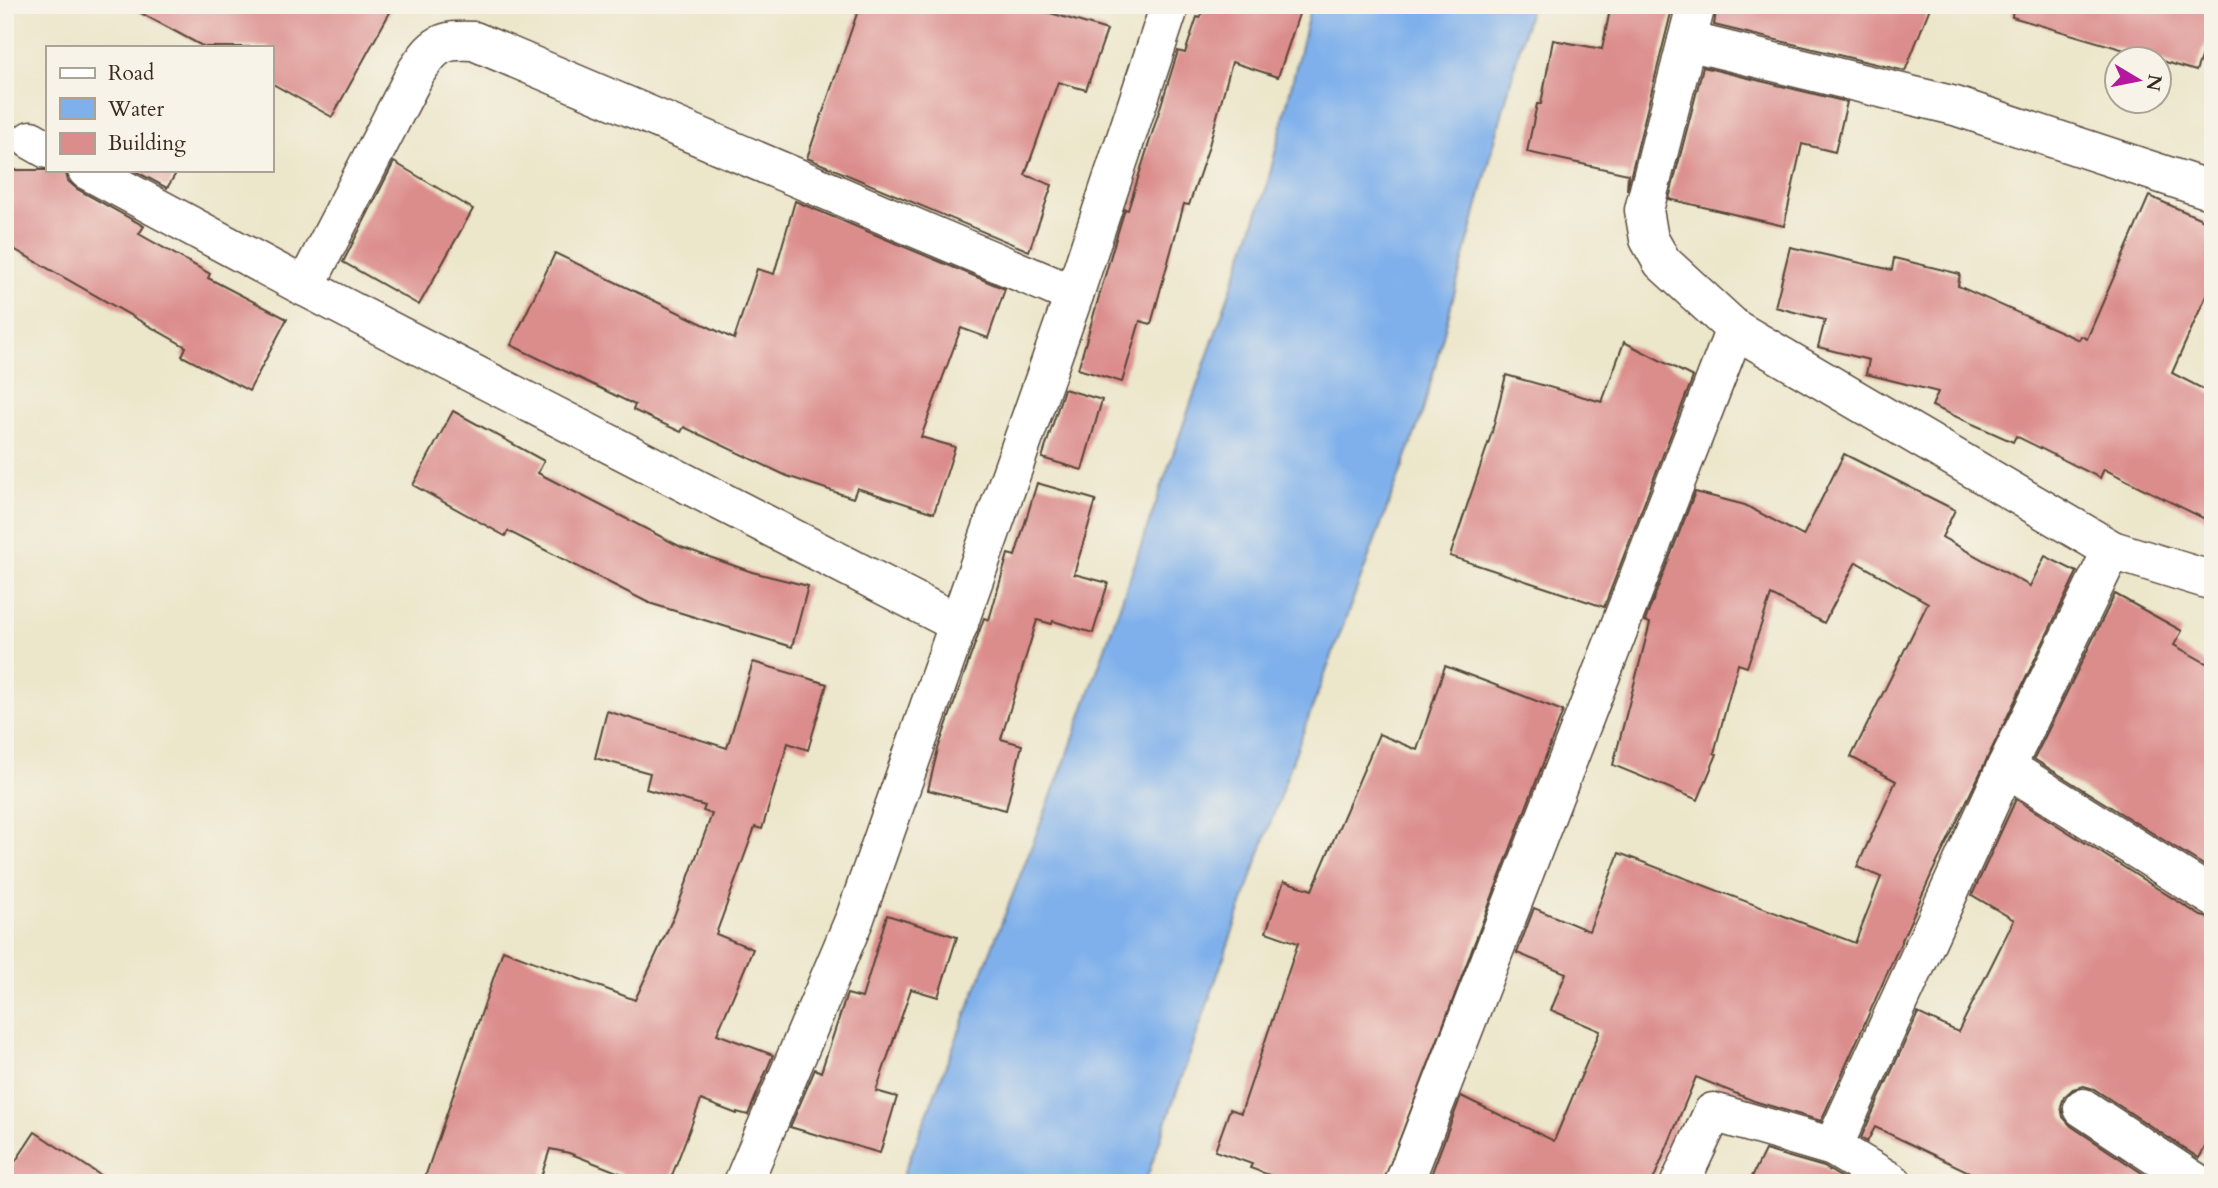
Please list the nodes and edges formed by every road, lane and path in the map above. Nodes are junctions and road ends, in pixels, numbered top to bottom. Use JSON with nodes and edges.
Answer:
{"nodes":[{"id":1,"x":1170,"y":5,"type":"edge"},
{"id":2,"x":1691,"y":23,"type":"edge"},
{"id":3,"x":91,"y":172,"type":"edge"},
{"id":4,"x":2213,"y":191,"type":"edge"},
{"id":5,"x":305,"y":287,"type":"junction"},
{"id":6,"x":1074,"y":295,"type":"junction"},
{"id":7,"x":1735,"y":329,"type":"junction"},
{"id":8,"x":2112,"y":550,"type":"junction"},
{"id":9,"x":2213,"y":581,"type":"edge"},
{"id":10,"x":959,"y":624,"type":"junction"},
{"id":11,"x":2006,"y":767,"type":"junction"},
{"id":12,"x":2213,"y":897,"type":"edge"},
{"id":13,"x":2083,"y":1108,"type":"dead end"},
{"id":14,"x":1833,"y":1147,"type":"junction"},
{"id":15,"x":756,"y":1179,"type":"edge"},
{"id":16,"x":1404,"y":1183,"type":"edge"},
{"id":17,"x":1680,"y":1183,"type":"edge"},
{"id":18,"x":1893,"y":1183,"type":"edge"},
{"id":19,"x":2197,"y":1183,"type":"edge"}],
"edges":[{"from":1,"to":6,"type":"street"},
{"from":2,"to":4,"type":"street"},
{"from":2,"to":7,"type":"street"},
{"from":3,"to":5,"type":"street"},
{"from":5,"to":6,"type":"street"},
{"from":5,"to":10,"type":"street"},
{"from":6,"to":10,"type":"street"},
{"from":7,"to":8,"type":"street"},
{"from":7,"to":16,"type":"street"},
{"from":8,"to":9,"type":"street"},
{"from":8,"to":11,"type":"street"},
{"from":10,"to":15,"type":"street"},
{"from":11,"to":12,"type":"street"},
{"from":11,"to":14,"type":"street"},
{"from":13,"to":19,"type":"street"},
{"from":14,"to":17,"type":"street"},
{"from":14,"to":18,"type":"street"}]}
